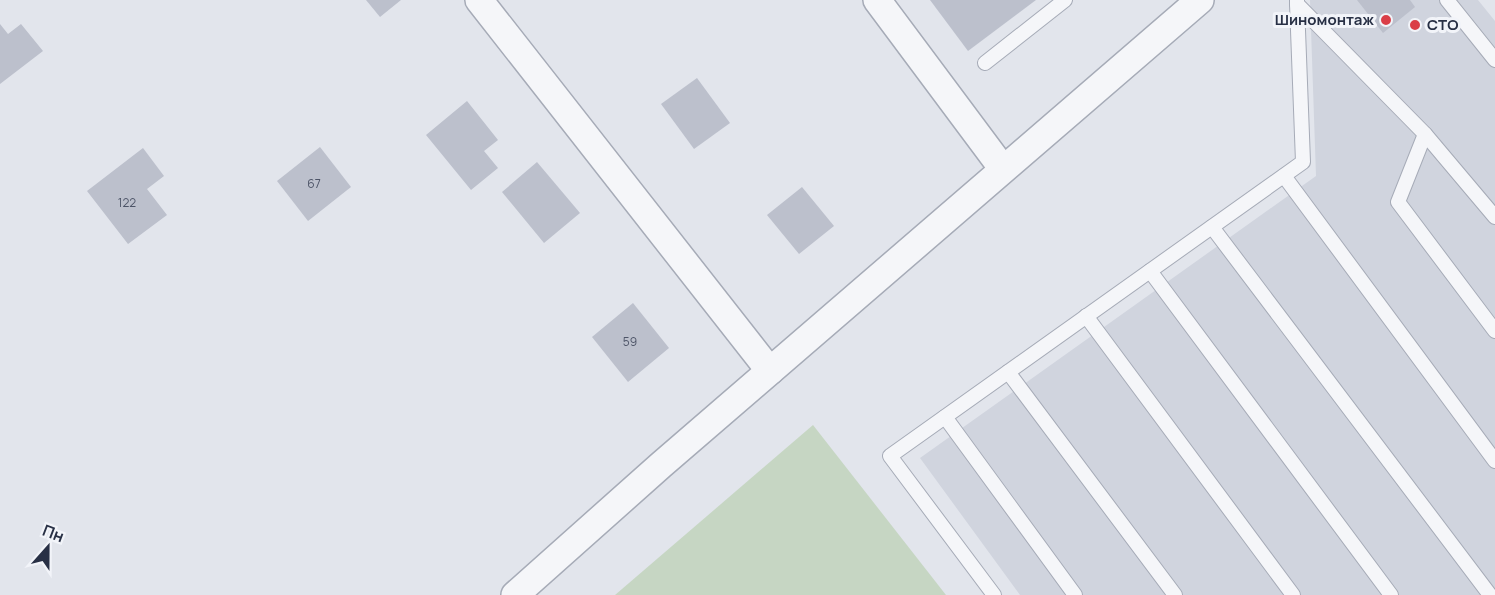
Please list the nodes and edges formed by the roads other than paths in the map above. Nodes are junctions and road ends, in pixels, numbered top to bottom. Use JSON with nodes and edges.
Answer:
{"nodes":[{"id":1,"x":478,"y":0,"type":"edge"},
{"id":2,"x":877,"y":0,"type":"edge"},
{"id":3,"x":1065,"y":0,"type":"edge"},
{"id":4,"x":1200,"y":0,"type":"edge"},
{"id":5,"x":1447,"y":0,"type":"edge"},
{"id":6,"x":1297,"y":2,"type":"edge"},
{"id":7,"x":1495,"y":60,"type":"edge"},
{"id":8,"x":985,"y":63,"type":"dead end"},
{"id":9,"x":1425,"y":134,"type":"junction"},
{"id":10,"x":1003,"y":169,"type":"junction"},
{"id":11,"x":1284,"y":176,"type":"junction"},
{"id":12,"x":1495,"y":217,"type":"edge"},
{"id":13,"x":1212,"y":227,"type":"junction"},
{"id":14,"x":1150,"y":271,"type":"junction"},
{"id":15,"x":1086,"y":316,"type":"junction"},
{"id":16,"x":1495,"y":332,"type":"edge"},
{"id":17,"x":770,"y":371,"type":"junction"},
{"id":18,"x":1008,"y":372,"type":"junction"},
{"id":19,"x":945,"y":417,"type":"junction"},
{"id":20,"x":1495,"y":461,"type":"edge"},
{"id":21,"x":515,"y":595,"type":"edge"},
{"id":22,"x":994,"y":595,"type":"edge"},
{"id":23,"x":1075,"y":595,"type":"edge"},
{"id":24,"x":1175,"y":595,"type":"edge"},
{"id":25,"x":1293,"y":595,"type":"edge"},
{"id":26,"x":1391,"y":595,"type":"edge"},
{"id":27,"x":1490,"y":595,"type":"edge"}],
"edges":[{"from":1,"to":17,"type":"street"},
{"from":2,"to":10,"type":"street"},
{"from":3,"to":8,"type":"lane"},
{"from":4,"to":10,"type":"street"},
{"from":5,"to":7,"type":"lane"},
{"from":6,"to":9,"type":"lane"},
{"from":6,"to":11,"type":"lane"},
{"from":9,"to":12,"type":"lane"},
{"from":9,"to":16,"type":"lane"},
{"from":10,"to":17,"type":"street"},
{"from":11,"to":13,"type":"lane"},
{"from":11,"to":20,"type":"lane"},
{"from":13,"to":14,"type":"lane"},
{"from":13,"to":27,"type":"lane"},
{"from":14,"to":15,"type":"lane"},
{"from":14,"to":26,"type":"lane"},
{"from":15,"to":18,"type":"lane"},
{"from":15,"to":25,"type":"lane"},
{"from":17,"to":21,"type":"street"},
{"from":18,"to":19,"type":"lane"},
{"from":18,"to":24,"type":"lane"},
{"from":19,"to":22,"type":"lane"},
{"from":19,"to":23,"type":"lane"}]}
